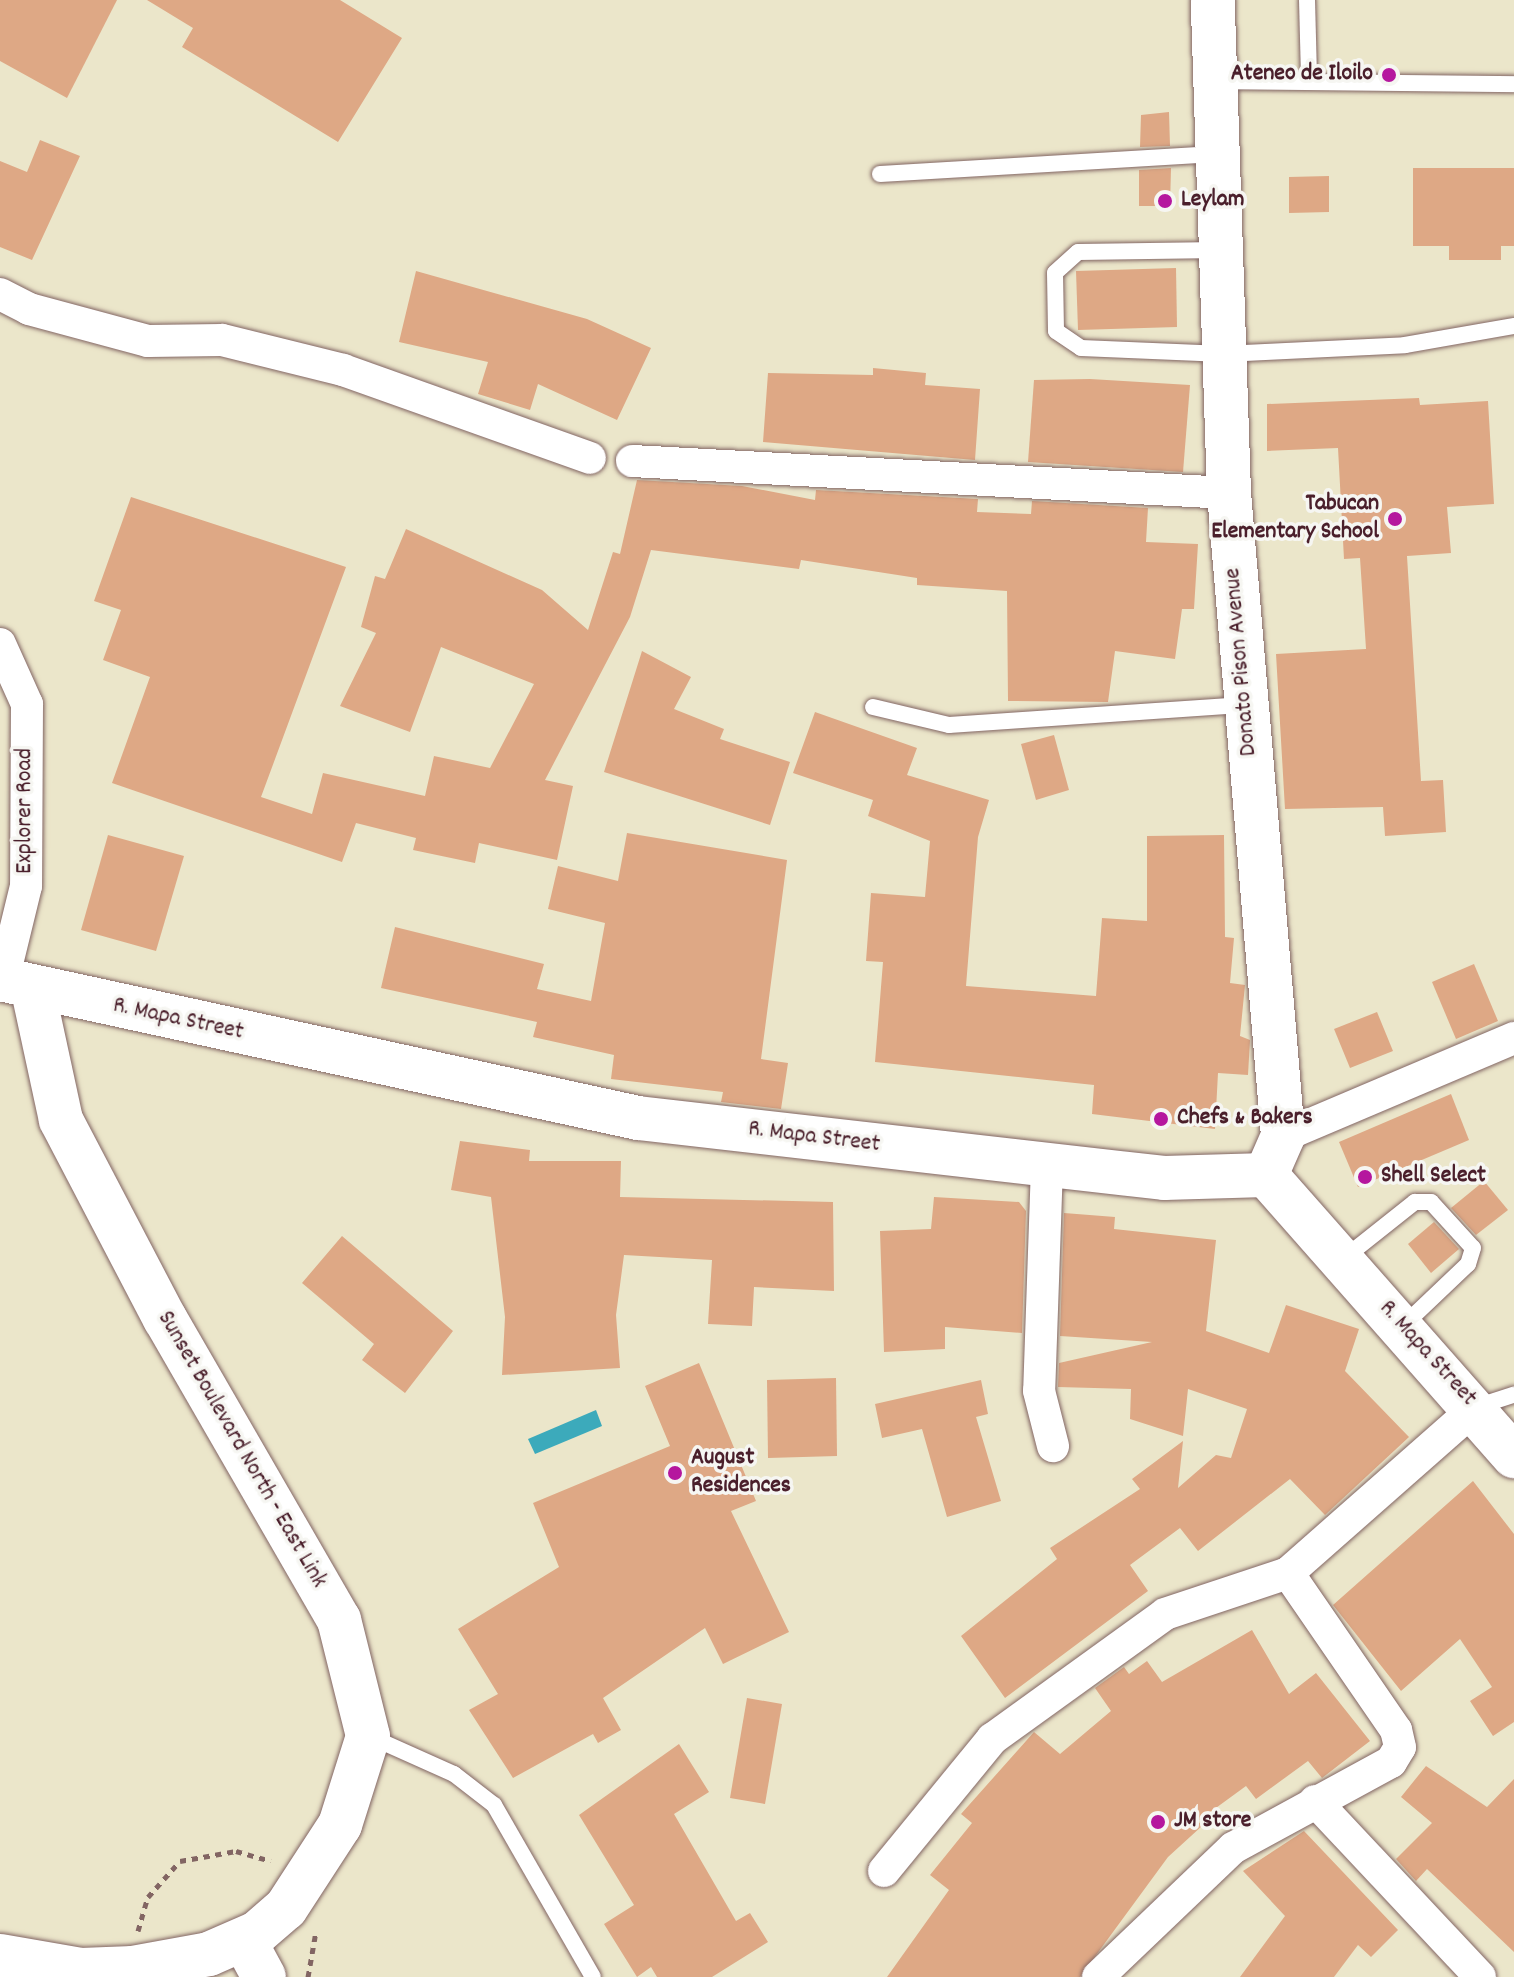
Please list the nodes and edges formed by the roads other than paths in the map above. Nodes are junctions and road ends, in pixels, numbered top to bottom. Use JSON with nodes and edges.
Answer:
{"nodes":[{"id":1,"x":1213,"y":0,"type":"edge"},
{"id":2,"x":1307,"y":0,"type":"edge"},
{"id":3,"x":1309,"y":78,"type":"junction"},
{"id":4,"x":1215,"y":81,"type":"junction"},
{"id":5,"x":1514,"y":84,"type":"edge"},
{"id":6,"x":1217,"y":154,"type":"junction"},
{"id":7,"x":880,"y":174,"type":"dead end"},
{"id":8,"x":1220,"y":250,"type":"junction"},
{"id":9,"x":0,"y":294,"type":"edge"},
{"id":10,"x":1514,"y":326,"type":"edge"},
{"id":11,"x":1224,"y":354,"type":"junction"},
{"id":12,"x":590,"y":458,"type":"dead end"},
{"id":13,"x":632,"y":461,"type":"dead end"},
{"id":14,"x":1229,"y":493,"type":"junction"},
{"id":15,"x":0,"y":644,"type":"edge"},
{"id":16,"x":1245,"y":705,"type":"junction"},
{"id":17,"x":873,"y":707,"type":"dead end"},
{"id":18,"x":12,"y":983,"type":"edge"},
{"id":19,"x":1514,"y":1038,"type":"edge"},
{"id":20,"x":1283,"y":1136,"type":"junction"},
{"id":21,"x":1047,"y":1166,"type":"junction"},
{"id":22,"x":1266,"y":1175,"type":"junction"},
{"id":23,"x":1342,"y":1260,"type":"junction"},
{"id":24,"x":1403,"y":1327,"type":"junction"},
{"id":25,"x":1495,"y":1401,"type":"edge"},
{"id":26,"x":1053,"y":1446,"type":"dead end"},
{"id":27,"x":1514,"y":1456,"type":"edge"},
{"id":28,"x":1288,"y":1573,"type":"junction"},
{"id":29,"x":368,"y":1736,"type":"junction"},
{"id":30,"x":1315,"y":1801,"type":"junction"},
{"id":31,"x":884,"y":1871,"type":"dead end"},
{"id":32,"x":0,"y":1956,"type":"edge"},
{"id":33,"x":234,"y":1962,"type":"edge"},
{"id":34,"x":1100,"y":1976,"type":"edge"},
{"id":35,"x":593,"y":1977,"type":"edge"},
{"id":36,"x":1480,"y":1977,"type":"edge"}],
"edges":[{"from":1,"to":4,"type":"main road","name":"Donato Pison Avenue"},
{"from":2,"to":3,"type":"lane"},
{"from":3,"to":4,"type":"lane"},
{"from":3,"to":5,"type":"lane"},
{"from":4,"to":6,"type":"main road","name":"Donato Pison Avenue"},
{"from":6,"to":7,"type":"lane"},
{"from":6,"to":8,"type":"main road","name":"Donato Pison Avenue"},
{"from":8,"to":11,"type":"main road","name":"Donato Pison Avenue"},
{"from":8,"to":11,"type":"lane"},
{"from":9,"to":12,"type":"street"},
{"from":10,"to":11,"type":"lane"},
{"from":11,"to":14,"type":"main road","name":"Donato Pison Avenue"},
{"from":13,"to":14,"type":"street"},
{"from":14,"to":16,"type":"main road","name":"Donato Pison Avenue"},
{"from":15,"to":18,"type":"street","name":"Explorer Road"},
{"from":16,"to":17,"type":"lane"},
{"from":16,"to":20,"type":"main road","name":"Donato Pison Avenue"},
{"from":18,"to":21,"type":"main road","name":"R. Mapa Street"},
{"from":18,"to":29,"type":"main road","name":"Sunset Boulevard North - East Link"},
{"from":19,"to":20,"type":"street"},
{"from":20,"to":22,"type":"main road","name":"Donato Pison Avenue"},
{"from":21,"to":22,"type":"main road","name":"R. Mapa Street"},
{"from":21,"to":26,"type":"street"},
{"from":22,"to":23,"type":"main road","name":"R. Mapa Street"},
{"from":23,"to":24,"type":"main road","name":"R. Mapa Street"},
{"from":23,"to":24,"type":"lane"},
{"from":24,"to":25,"type":"main road","name":"R. Mapa Street"},
{"from":25,"to":27,"type":"main road","name":"R. Mapa Street"},
{"from":25,"to":28,"type":"street"},
{"from":28,"to":30,"type":"street"},
{"from":28,"to":31,"type":"street"},
{"from":29,"to":33,"type":"main road"},
{"from":29,"to":35,"type":"lane"},
{"from":30,"to":34,"type":"street"},
{"from":30,"to":36,"type":"street"},
{"from":32,"to":33,"type":"main road"}]}
